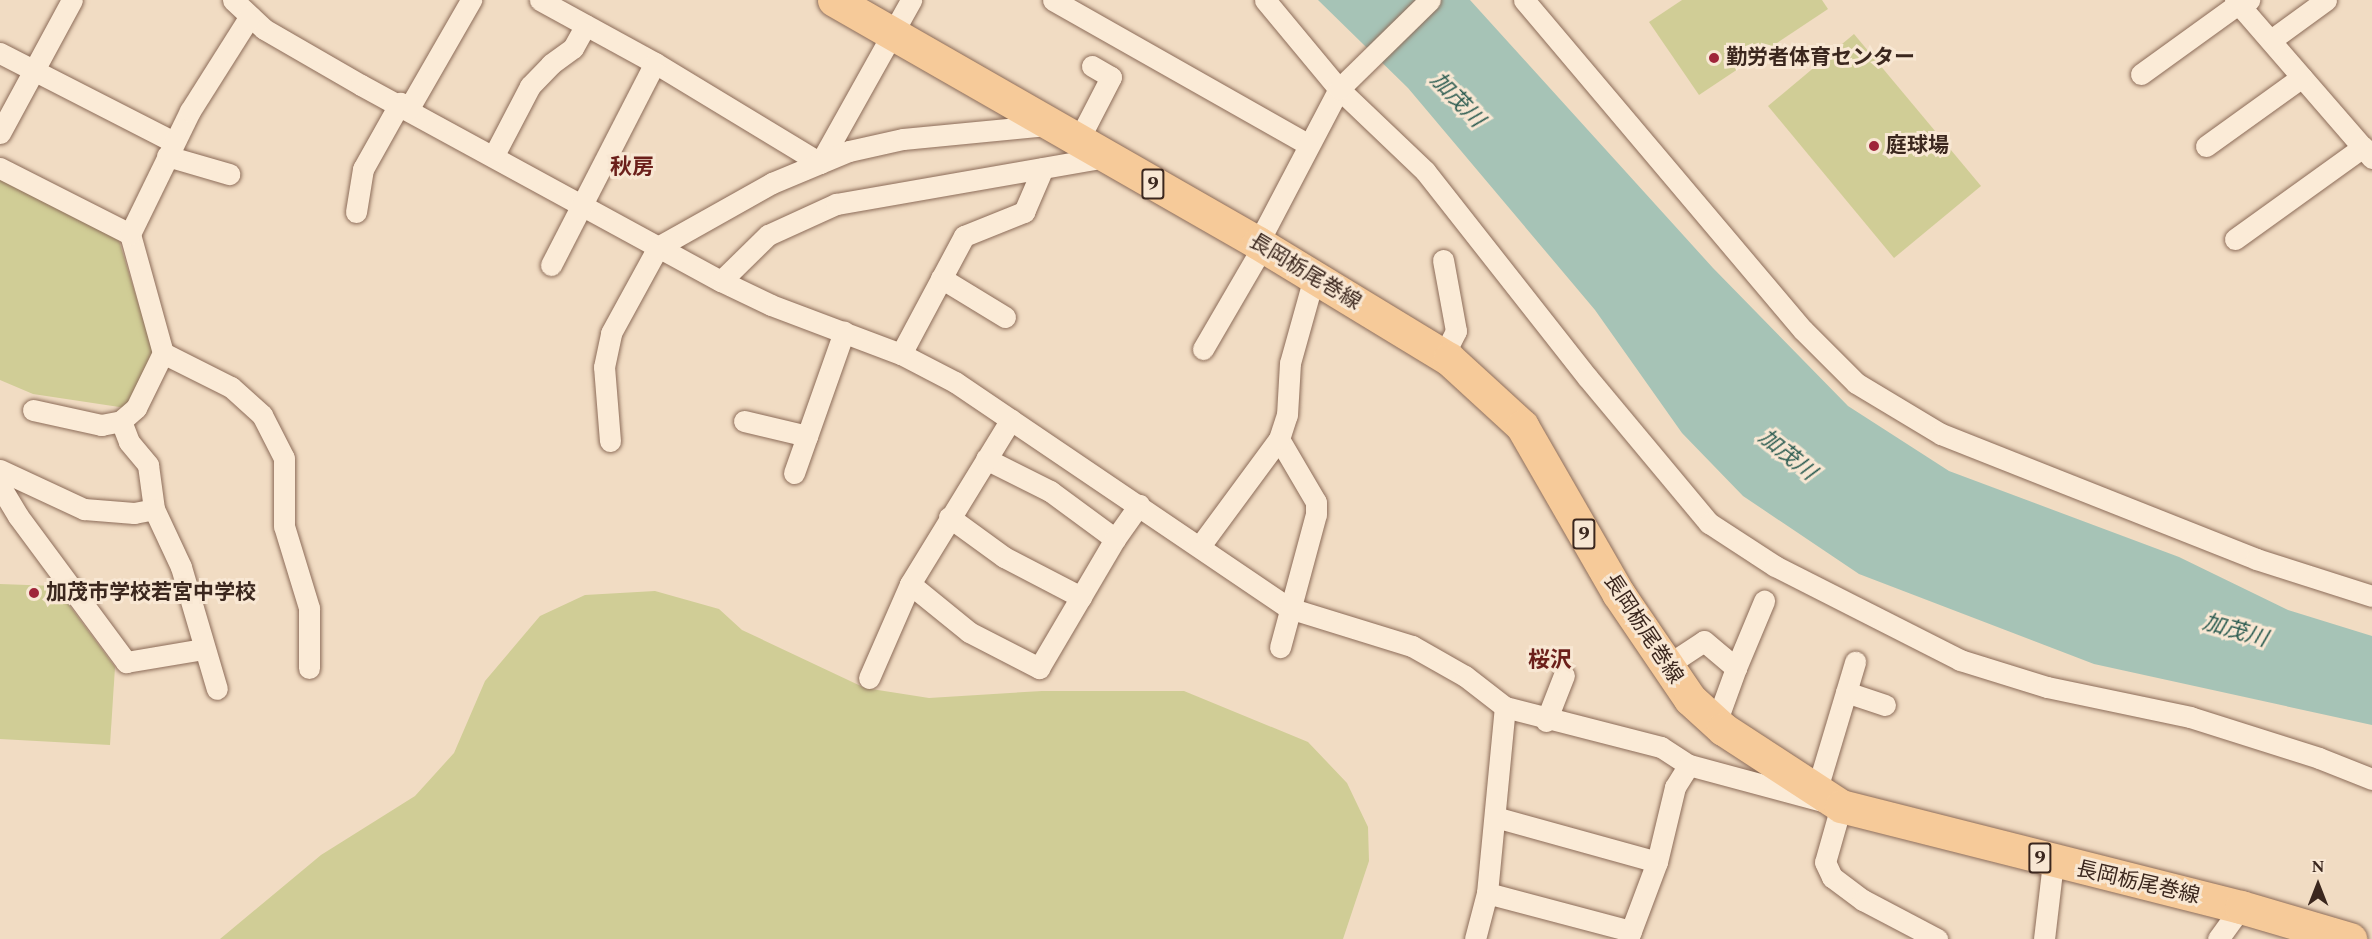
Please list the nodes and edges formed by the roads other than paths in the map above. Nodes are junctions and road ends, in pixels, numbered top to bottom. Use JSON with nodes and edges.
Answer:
{"nodes":[{"id":1,"x":72,"y":0,"type":"edge"},
{"id":2,"x":233,"y":0,"type":"edge"},
{"id":3,"x":471,"y":0,"type":"edge"},
{"id":4,"x":540,"y":0,"type":"edge"},
{"id":5,"x":834,"y":0,"type":"edge"},
{"id":6,"x":911,"y":0,"type":"edge"},
{"id":7,"x":1053,"y":0,"type":"edge"},
{"id":8,"x":1264,"y":0,"type":"edge"},
{"id":9,"x":1430,"y":0,"type":"edge"},
{"id":10,"x":1524,"y":0,"type":"edge"},
{"id":11,"x":2326,"y":0,"type":"edge"},
{"id":12,"x":2241,"y":1,"type":"edge"},
{"id":13,"x":250,"y":16,"type":"junction"},
{"id":14,"x":586,"y":25,"type":"junction"},
{"id":15,"x":891,"y":35,"type":"junction"},
{"id":16,"x":2271,"y":40,"type":"junction"},
{"id":17,"x":0,"y":53,"type":"edge"},
{"id":18,"x":655,"y":63,"type":"junction"},
{"id":19,"x":1092,"y":66,"type":"dead end"},
{"id":20,"x":36,"y":71,"type":"junction"},
{"id":21,"x":2141,"y":74,"type":"dead end"},
{"id":22,"x":2302,"y":76,"type":"junction"},
{"id":23,"x":1339,"y":89,"type":"junction"},
{"id":24,"x":405,"y":106,"type":"junction"},
{"id":25,"x":1049,"y":125,"type":"junction"},
{"id":26,"x":0,"y":133,"type":"edge"},
{"id":27,"x":1309,"y":145,"type":"junction"},
{"id":28,"x":2206,"y":146,"type":"dead end"},
{"id":29,"x":171,"y":149,"type":"junction"},
{"id":30,"x":1092,"y":149,"type":"junction"},
{"id":31,"x":2368,"y":152,"type":"edge"},
{"id":32,"x":494,"y":155,"type":"junction"},
{"id":33,"x":820,"y":163,"type":"junction"},
{"id":34,"x":0,"y":168,"type":"edge"},
{"id":35,"x":1043,"y":168,"type":"junction"},
{"id":36,"x":229,"y":174,"type":"dead end"},
{"id":37,"x":580,"y":203,"type":"junction"},
{"id":38,"x":356,"y":212,"type":"dead end"},
{"id":39,"x":130,"y":234,"type":"junction"},
{"id":40,"x":2235,"y":239,"type":"dead end"},
{"id":41,"x":1260,"y":244,"type":"junction"},
{"id":42,"x":658,"y":247,"type":"junction"},
{"id":43,"x":1443,"y":260,"type":"dead end"},
{"id":44,"x":551,"y":265,"type":"dead end"},
{"id":45,"x":1314,"y":277,"type":"junction"},
{"id":46,"x":941,"y":278,"type":"junction"},
{"id":47,"x":721,"y":281,"type":"junction"},
{"id":48,"x":1005,"y":317,"type":"dead end"},
{"id":49,"x":844,"y":332,"type":"junction"},
{"id":50,"x":1203,"y":349,"type":"dead end"},
{"id":51,"x":163,"y":353,"type":"junction"},
{"id":52,"x":901,"y":354,"type":"junction"},
{"id":53,"x":1444,"y":355,"type":"junction"},
{"id":54,"x":33,"y":410,"type":"dead end"},
{"id":55,"x":1011,"y":419,"type":"junction"},
{"id":56,"x":121,"y":421,"type":"junction"},
{"id":57,"x":744,"y":421,"type":"dead end"},
{"id":58,"x":807,"y":436,"type":"junction"},
{"id":59,"x":1279,"y":439,"type":"junction"},
{"id":60,"x":610,"y":441,"type":"dead end"},
{"id":61,"x":986,"y":459,"type":"junction"},
{"id":62,"x":0,"y":470,"type":"edge"},
{"id":63,"x":794,"y":472,"type":"dead end"},
{"id":64,"x":0,"y":486,"type":"edge"},
{"id":65,"x":1139,"y":505,"type":"junction"},
{"id":66,"x":154,"y":509,"type":"junction"},
{"id":67,"x":949,"y":517,"type":"junction"},
{"id":68,"x":1115,"y":539,"type":"junction"},
{"id":69,"x":1200,"y":546,"type":"junction"},
{"id":70,"x":910,"y":584,"type":"junction"},
{"id":71,"x":2372,"y":596,"type":"edge"},
{"id":72,"x":1081,"y":597,"type":"junction"},
{"id":73,"x":1764,"y":601,"type":"dead end"},
{"id":74,"x":1289,"y":608,"type":"junction"},
{"id":75,"x":1280,"y":647,"type":"dead end"},
{"id":76,"x":204,"y":650,"type":"junction"},
{"id":77,"x":1855,"y":662,"type":"dead end"},
{"id":78,"x":1666,"y":666,"type":"junction"},
{"id":79,"x":309,"y":668,"type":"dead end"},
{"id":80,"x":1736,"y":668,"type":"junction"},
{"id":81,"x":1564,"y":675,"type":"dead end"},
{"id":82,"x":869,"y":678,"type":"dead end"},
{"id":83,"x":217,"y":689,"type":"dead end"},
{"id":84,"x":1846,"y":692,"type":"junction"},
{"id":85,"x":1885,"y":705,"type":"dead end"},
{"id":86,"x":1505,"y":707,"type":"junction"},
{"id":87,"x":1546,"y":721,"type":"junction"},
{"id":88,"x":1716,"y":723,"type":"junction"},
{"id":89,"x":1689,"y":765,"type":"junction"},
{"id":90,"x":2372,"y":779,"type":"edge"},
{"id":91,"x":1829,"y":798,"type":"junction"},
{"id":92,"x":1495,"y":817,"type":"junction"},
{"id":93,"x":1657,"y":862,"type":"junction"},
{"id":94,"x":2053,"y":862,"type":"junction"},
{"id":95,"x":1487,"y":893,"type":"junction"},
{"id":96,"x":2241,"y":907,"type":"junction"},
{"id":97,"x":2284,"y":929,"type":"edge"},
{"id":98,"x":1630,"y":935,"type":"edge"},
{"id":99,"x":1475,"y":939,"type":"edge"},
{"id":100,"x":1937,"y":939,"type":"edge"},
{"id":101,"x":2044,"y":939,"type":"edge"},
{"id":102,"x":2218,"y":939,"type":"edge"},
{"id":103,"x":2350,"y":939,"type":"edge"}],
"edges":[{"from":1,"to":20,"type":"street"},
{"from":2,"to":13,"type":"street"},
{"from":3,"to":24,"type":"street"},
{"from":4,"to":14,"type":"street"},
{"from":5,"to":15,"type":"main road","name":"長岡栃尾巻線","number":"9"},
{"from":6,"to":15,"type":"street"},
{"from":7,"to":27,"type":"street"},
{"from":8,"to":23,"type":"street"},
{"from":9,"to":23,"type":"street"},
{"from":10,"to":71,"type":"street"},
{"from":11,"to":16,"type":"street"},
{"from":12,"to":16,"type":"street"},
{"from":12,"to":21,"type":"street"},
{"from":13,"to":24,"type":"street"},
{"from":13,"to":29,"type":"street"},
{"from":14,"to":18,"type":"street"},
{"from":14,"to":32,"type":"street"},
{"from":15,"to":25,"type":"main road","name":"長岡栃尾巻線","number":"9"},
{"from":15,"to":33,"type":"street"},
{"from":16,"to":22,"type":"street"},
{"from":17,"to":20,"type":"street"},
{"from":18,"to":33,"type":"street"},
{"from":18,"to":37,"type":"street"},
{"from":19,"to":30,"type":"street"},
{"from":20,"to":26,"type":"street"},
{"from":20,"to":29,"type":"street"},
{"from":22,"to":28,"type":"street"},
{"from":22,"to":31,"type":"street"},
{"from":23,"to":27,"type":"street"},
{"from":23,"to":90,"type":"street"},
{"from":24,"to":32,"type":"street"},
{"from":24,"to":38,"type":"street"},
{"from":25,"to":30,"type":"main road","name":"長岡栃尾巻線","number":"9"},
{"from":25,"to":33,"type":"street"},
{"from":27,"to":41,"type":"street"},
{"from":29,"to":36,"type":"street"},
{"from":29,"to":39,"type":"street"},
{"from":30,"to":35,"type":"street"},
{"from":30,"to":41,"type":"main road","name":"長岡栃尾巻線","number":"9"},
{"from":31,"to":40,"type":"street"},
{"from":32,"to":37,"type":"street"},
{"from":33,"to":42,"type":"street"},
{"from":34,"to":39,"type":"street"},
{"from":35,"to":46,"type":"street"},
{"from":35,"to":47,"type":"street"},
{"from":37,"to":42,"type":"street"},
{"from":37,"to":44,"type":"street"},
{"from":39,"to":51,"type":"street"},
{"from":41,"to":45,"type":"main road","name":"長岡栃尾巻線","number":"9"},
{"from":41,"to":50,"type":"street"},
{"from":42,"to":47,"type":"street"},
{"from":42,"to":60,"type":"street"},
{"from":43,"to":53,"type":"street"},
{"from":45,"to":53,"type":"main road","name":"長岡栃尾巻線","number":"9"},
{"from":45,"to":59,"type":"street"},
{"from":46,"to":48,"type":"street"},
{"from":46,"to":52,"type":"street"},
{"from":47,"to":49,"type":"street"},
{"from":49,"to":52,"type":"street"},
{"from":49,"to":58,"type":"street"},
{"from":51,"to":56,"type":"street"},
{"from":51,"to":79,"type":"street"},
{"from":52,"to":55,"type":"street"},
{"from":53,"to":78,"type":"main road","name":"長岡栃尾巻線","number":"9"},
{"from":54,"to":56,"type":"street"},
{"from":55,"to":61,"type":"street"},
{"from":55,"to":65,"type":"street"},
{"from":56,"to":66,"type":"street"},
{"from":57,"to":58,"type":"street"},
{"from":58,"to":63,"type":"street"},
{"from":59,"to":69,"type":"street"},
{"from":59,"to":74,"type":"street"},
{"from":61,"to":67,"type":"street"},
{"from":61,"to":68,"type":"street"},
{"from":62,"to":66,"type":"street"},
{"from":64,"to":76,"type":"street"},
{"from":65,"to":68,"type":"street"},
{"from":65,"to":69,"type":"street"},
{"from":66,"to":76,"type":"street"},
{"from":67,"to":70,"type":"street"},
{"from":67,"to":72,"type":"street"},
{"from":68,"to":72,"type":"street"},
{"from":69,"to":74,"type":"street"},
{"from":70,"to":72,"type":"street"},
{"from":70,"to":82,"type":"street"},
{"from":73,"to":80,"type":"street"},
{"from":74,"to":75,"type":"street"},
{"from":74,"to":86,"type":"street"},
{"from":76,"to":83,"type":"street"},
{"from":77,"to":84,"type":"street"},
{"from":78,"to":80,"type":"street"},
{"from":78,"to":88,"type":"main road","name":"長岡栃尾巻線","number":"9"},
{"from":80,"to":88,"type":"street"},
{"from":81,"to":87,"type":"street"},
{"from":84,"to":85,"type":"street"},
{"from":84,"to":91,"type":"street"},
{"from":86,"to":87,"type":"street"},
{"from":86,"to":92,"type":"street"},
{"from":87,"to":89,"type":"street"},
{"from":88,"to":91,"type":"main road","name":"長岡栃尾巻線","number":"9"},
{"from":89,"to":91,"type":"street"},
{"from":89,"to":93,"type":"street"},
{"from":91,"to":94,"type":"main road","name":"長岡栃尾巻線","number":"9"},
{"from":91,"to":100,"type":"street"},
{"from":92,"to":93,"type":"street"},
{"from":92,"to":95,"type":"street"},
{"from":93,"to":98,"type":"street"},
{"from":94,"to":96,"type":"main road","name":"長岡栃尾巻線","number":"9"},
{"from":94,"to":101,"type":"street"},
{"from":95,"to":98,"type":"street"},
{"from":95,"to":99,"type":"street"},
{"from":96,"to":97,"type":"main road","name":"長岡栃尾巻線","number":"9"},
{"from":96,"to":102,"type":"street"},
{"from":97,"to":103,"type":"main road","name":"長岡栃尾巻線","number":"9"}]}
